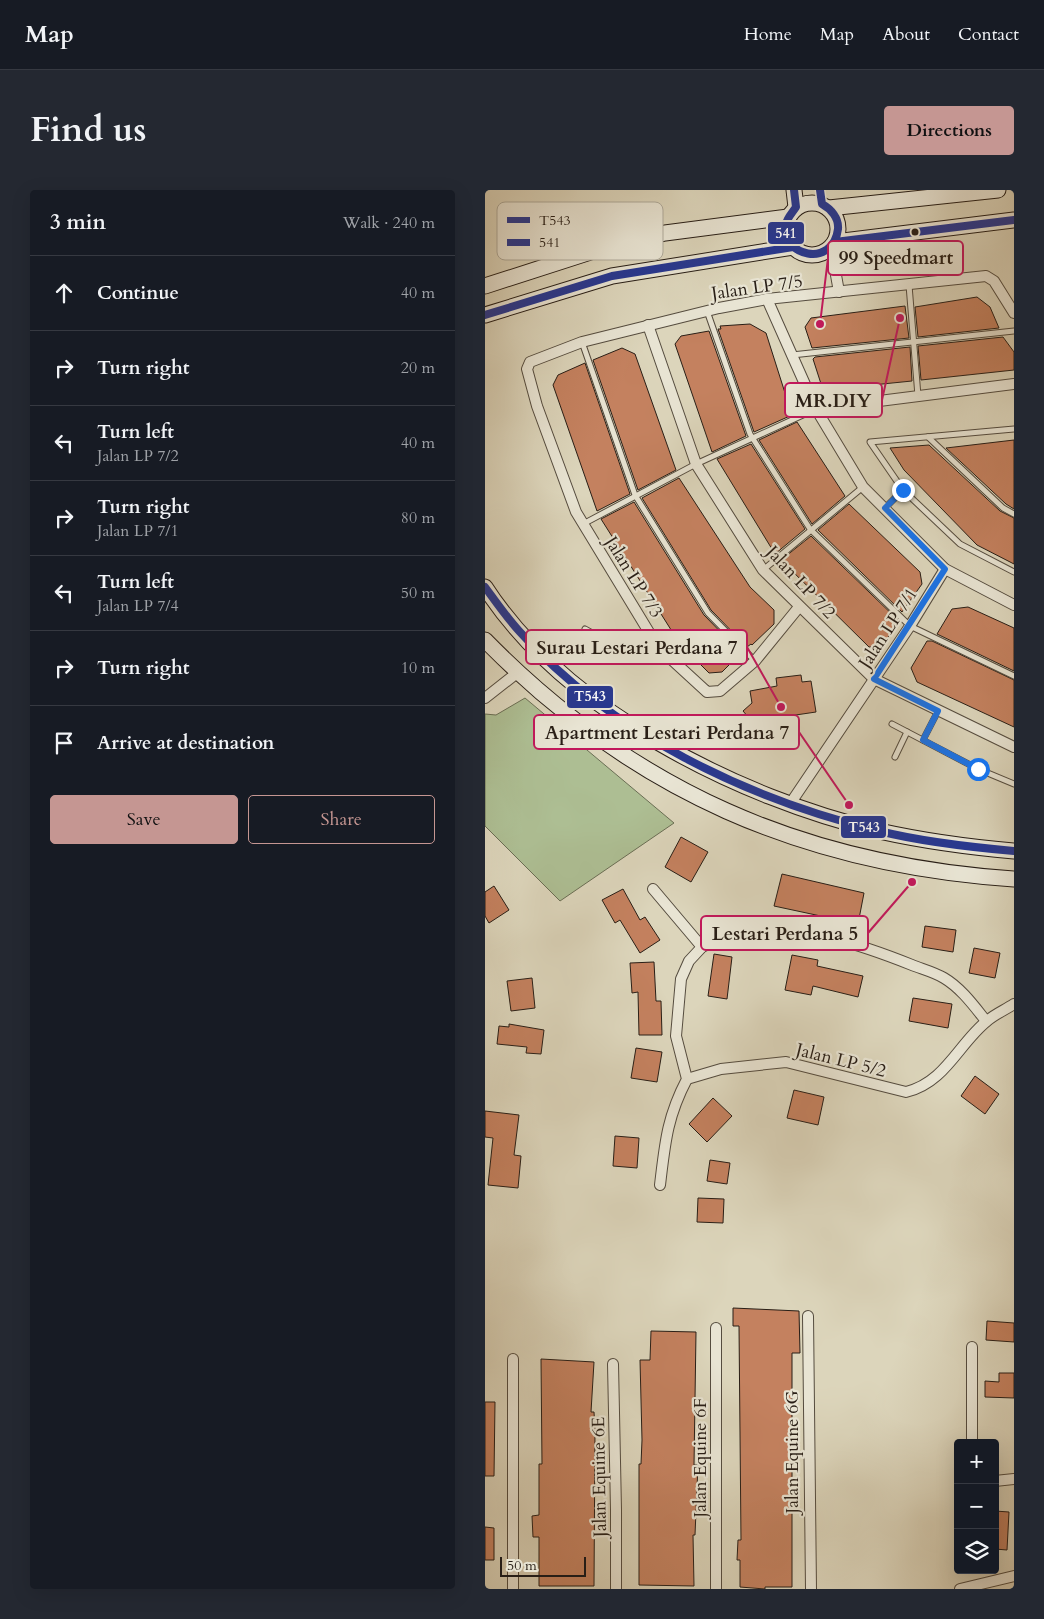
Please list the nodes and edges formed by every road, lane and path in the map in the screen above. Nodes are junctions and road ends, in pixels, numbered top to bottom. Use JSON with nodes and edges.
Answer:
{"nodes":[{"id":1,"x":795,"y":190,"type":"edge"},
{"id":2,"x":998,"y":190,"type":"edge"},
{"id":3,"x":823,"y":201,"type":"edge"},
{"id":4,"x":792,"y":212,"type":"junction"},
{"id":5,"x":1014,"y":220,"type":"edge"},
{"id":6,"x":663,"y":233,"type":"edge"},
{"id":7,"x":833,"y":244,"type":"junction"},
{"id":8,"x":793,"y":247,"type":"junction"},
{"id":9,"x":566,"y":260,"type":"edge"},
{"id":10,"x":909,"y":285,"type":"junction"},
{"id":11,"x":485,"y":286,"type":"edge"},
{"id":12,"x":839,"y":292,"type":"junction"},
{"id":13,"x":767,"y":299,"type":"junction"},
{"id":14,"x":707,"y":310,"type":"junction"},
{"id":15,"x":1014,"y":313,"type":"edge"},
{"id":16,"x":485,"y":315,"type":"edge"},
{"id":17,"x":648,"y":325,"type":"junction"},
{"id":18,"x":1014,"y":330,"type":"edge"},
{"id":19,"x":582,"y":342,"type":"junction"},
{"id":20,"x":912,"y":342,"type":"junction"},
{"id":21,"x":792,"y":355,"type":"junction"},
{"id":22,"x":527,"y":369,"type":"joint"},
{"id":23,"x":1014,"y":384,"type":"edge"},
{"id":24,"x":918,"y":396,"type":"junction"},
{"id":25,"x":816,"y":409,"type":"junction"},
{"id":26,"x":1014,"y":429,"type":"edge"},
{"id":27,"x":928,"y":437,"type":"junction"},
{"id":28,"x":753,"y":439,"type":"junction"},
{"id":29,"x":696,"y":464,"type":"junction"},
{"id":30,"x":863,"y":487,"type":"junction"},
{"id":31,"x":903,"y":490,"type":"junction"},
{"id":32,"x":635,"y":495,"type":"junction"},
{"id":33,"x":885,"y":508,"type":"junction"},
{"id":34,"x":1014,"y":514,"type":"edge"},
{"id":35,"x":583,"y":524,"type":"junction"},
{"id":36,"x":810,"y":529,"type":"junction"},
{"id":37,"x":945,"y":569,"type":"junction"},
{"id":38,"x":763,"y":570,"type":"junction"},
{"id":39,"x":1014,"y":572,"type":"edge"},
{"id":40,"x":485,"y":587,"type":"edge"},
{"id":41,"x":1014,"y":606,"type":"edge"},
{"id":42,"x":799,"y":607,"type":"junction"},
{"id":43,"x":910,"y":626,"type":"junction"},
{"id":44,"x":585,"y":629,"type":"dead end"},
{"id":45,"x":485,"y":640,"type":"edge"},
{"id":46,"x":658,"y":647,"type":"junction"},
{"id":47,"x":755,"y":661,"type":"junction"},
{"id":48,"x":517,"y":673,"type":"junction"},
{"id":49,"x":1014,"y":676,"type":"edge"},
{"id":50,"x":874,"y":679,"type":"junction"},
{"id":51,"x":485,"y":698,"type":"edge"},
{"id":52,"x":938,"y":711,"type":"junction"},
{"id":53,"x":892,"y":724,"type":"dead end"},
{"id":54,"x":907,"y":732,"type":"junction"},
{"id":55,"x":923,"y":740,"type":"junction"},
{"id":56,"x":1014,"y":747,"type":"edge"},
{"id":57,"x":895,"y":757,"type":"dead end"},
{"id":58,"x":1014,"y":784,"type":"edge"},
{"id":59,"x":790,"y":804,"type":"junction"},
{"id":60,"x":1014,"y":850,"type":"edge"},
{"id":61,"x":1014,"y":879,"type":"edge"},
{"id":62,"x":653,"y":889,"type":"dead end"},
{"id":63,"x":702,"y":947,"type":"junction"},
{"id":64,"x":1014,"y":1004,"type":"edge"},
{"id":65,"x":986,"y":1021,"type":"junction"},
{"id":66,"x":687,"y":1079,"type":"junction"},
{"id":67,"x":660,"y":1185,"type":"dead end"},
{"id":68,"x":808,"y":1316,"type":"dead end"},
{"id":69,"x":716,"y":1328,"type":"dead end"},
{"id":70,"x":972,"y":1348,"type":"dead end"},
{"id":71,"x":513,"y":1359,"type":"dead end"},
{"id":72,"x":613,"y":1364,"type":"dead end"},
{"id":73,"x":972,"y":1439,"type":"edge"},
{"id":74,"x":1014,"y":1479,"type":"edge"},
{"id":75,"x":999,"y":1481,"type":"edge"},
{"id":76,"x":1014,"y":1576,"type":"edge"},
{"id":77,"x":513,"y":1589,"type":"edge"},
{"id":78,"x":616,"y":1589,"type":"edge"},
{"id":79,"x":716,"y":1589,"type":"edge"},
{"id":80,"x":811,"y":1589,"type":"edge"},
{"id":81,"x":960,"y":1589,"type":"edge"}],
"edges":[{"from":1,"to":4,"type":"main road"},
{"from":2,"to":3,"type":"main road"},
{"from":3,"to":4,"type":"main road"},
{"from":3,"to":7,"type":"main road"},
{"from":4,"to":6,"type":"main road"},
{"from":4,"to":8,"type":"main road"},
{"from":5,"to":7,"type":"main road"},
{"from":7,"to":8,"type":"main road"},
{"from":7,"to":12,"type":"street"},
{"from":8,"to":16,"type":"main road"},
{"from":9,"to":11,"type":"main road"},
{"from":10,"to":12,"type":"street","name":"Jalan LP 7/5"},
{"from":10,"to":15,"type":"street","name":"Jalan LP 7/5"},
{"from":10,"to":20,"type":"lane"},
{"from":12,"to":13,"type":"street","name":"Jalan LP 7/5"},
{"from":13,"to":14,"type":"street","name":"Jalan LP 7/5"},
{"from":13,"to":21,"type":"street"},
{"from":14,"to":17,"type":"street","name":"Jalan LP 7/5"},
{"from":14,"to":28,"type":"lane"},
{"from":17,"to":19,"type":"street","name":"Jalan LP 7/5"},
{"from":17,"to":29,"type":"street","name":"Jalan LP 7/2"},
{"from":18,"to":20,"type":"lane"},
{"from":19,"to":22,"type":"street","name":"Jalan LP 7/5"},
{"from":19,"to":32,"type":"lane"},
{"from":20,"to":21,"type":"lane"},
{"from":20,"to":24,"type":"lane"},
{"from":21,"to":25,"type":"street"},
{"from":22,"to":35,"type":"street","name":"Jalan LP 7/3"},
{"from":23,"to":24,"type":"street"},
{"from":24,"to":25,"type":"street"},
{"from":25,"to":28,"type":"lane"},
{"from":25,"to":30,"type":"street"},
{"from":26,"to":27,"type":"lane"},
{"from":27,"to":31,"type":"lane"},
{"from":27,"to":34,"type":"lane"},
{"from":28,"to":29,"type":"lane"},
{"from":28,"to":36,"type":"lane"},
{"from":29,"to":32,"type":"lane"},
{"from":29,"to":38,"type":"street","name":"Jalan LP 7/2"},
{"from":30,"to":33,"type":"street"},
{"from":30,"to":36,"type":"lane"},
{"from":31,"to":33,"type":"lane"},
{"from":31,"to":39,"type":"lane"},
{"from":32,"to":35,"type":"lane"},
{"from":32,"to":47,"type":"lane"},
{"from":33,"to":37,"type":"street"},
{"from":35,"to":46,"type":"street","name":"Jalan LP 7/3"},
{"from":36,"to":38,"type":"lane"},
{"from":36,"to":43,"type":"lane"},
{"from":37,"to":41,"type":"street"},
{"from":37,"to":43,"type":"street","name":"Jalan LP 7/1"},
{"from":38,"to":42,"type":"street","name":"Jalan LP 7/2"},
{"from":40,"to":59,"type":"main road"},
{"from":42,"to":47,"type":"street","name":"Jalan LP 7/3"},
{"from":42,"to":50,"type":"street","name":"Jalan LP 7/2"},
{"from":43,"to":49,"type":"lane"},
{"from":43,"to":50,"type":"street","name":"Jalan LP 7/1"},
{"from":44,"to":46,"type":"lane"},
{"from":45,"to":48,"type":"main road"},
{"from":46,"to":47,"type":"street","name":"Jalan LP 7/3"},
{"from":48,"to":51,"type":"street"},
{"from":48,"to":61,"type":"main road"},
{"from":50,"to":52,"type":"street","name":"Jalan LP 7/2"},
{"from":50,"to":59,"type":"street","name":"Jalan LP 7/1"},
{"from":52,"to":55,"type":"lane"},
{"from":52,"to":56,"type":"street","name":"Jalan LP 7/2"},
{"from":53,"to":54,"type":"lane"},
{"from":54,"to":55,"type":"lane"},
{"from":54,"to":57,"type":"lane"},
{"from":55,"to":58,"type":"lane"},
{"from":59,"to":60,"type":"main road"},
{"from":62,"to":63,"type":"street"},
{"from":63,"to":65,"type":"street"},
{"from":63,"to":66,"type":"street"},
{"from":64,"to":65,"type":"street","name":"Jalan LP 5/2"},
{"from":65,"to":66,"type":"street","name":"Jalan LP 5/2"},
{"from":66,"to":67,"type":"street"},
{"from":68,"to":80,"type":"street","name":"Jalan Equine 6G"},
{"from":69,"to":79,"type":"street","name":"Jalan Equine 6F"},
{"from":70,"to":73,"type":"street"},
{"from":71,"to":77,"type":"street"},
{"from":72,"to":78,"type":"street","name":"Jalan Equine 6E"},
{"from":74,"to":75,"type":"street"},
{"from":76,"to":81,"type":"street"}]}
